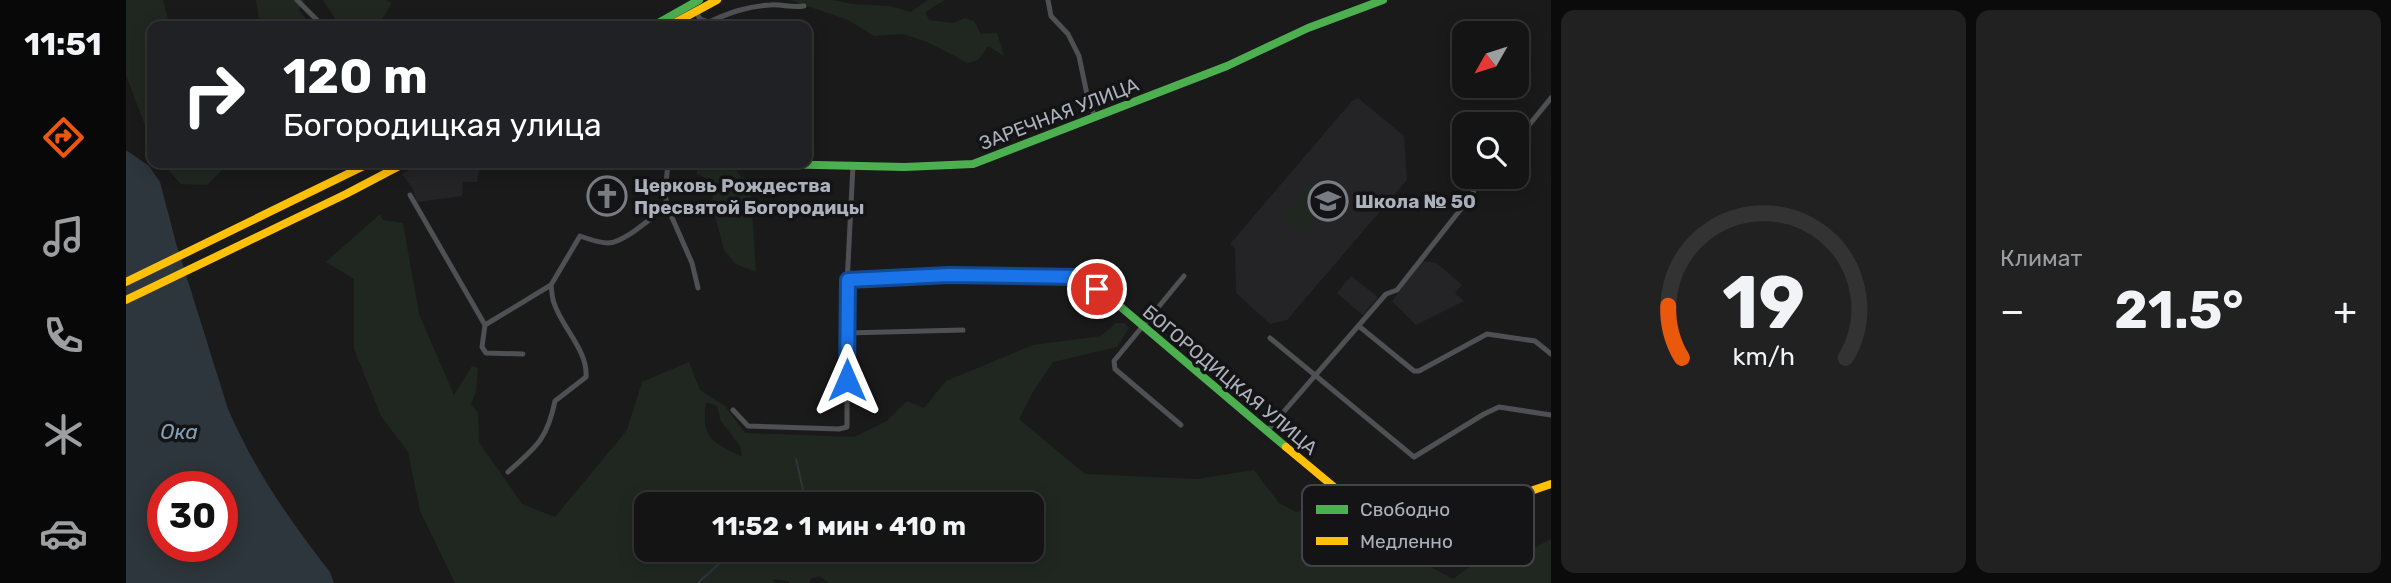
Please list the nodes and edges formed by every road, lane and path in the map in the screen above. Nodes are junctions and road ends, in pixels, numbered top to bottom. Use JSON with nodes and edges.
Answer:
{"nodes":[{"id":1,"x":297,"y":0,"type":"edge"},
{"id":2,"x":699,"y":0,"type":"edge"},
{"id":3,"x":717,"y":0,"type":"edge"},
{"id":4,"x":1048,"y":0,"type":"edge"},
{"id":5,"x":1383,"y":0,"type":"edge"},
{"id":6,"x":804,"y":6,"type":"dead end"},
{"id":7,"x":696,"y":12,"type":"junction"},
{"id":8,"x":318,"y":21,"type":"edge"},
{"id":9,"x":662,"y":21,"type":"edge"},
{"id":10,"x":679,"y":21,"type":"edge"},
{"id":11,"x":706,"y":21,"type":"edge"},
{"id":12,"x":711,"y":21,"type":"edge"},
{"id":13,"x":1551,"y":98,"type":"edge"},
{"id":14,"x":1096,"y":118,"type":"junction"},
{"id":15,"x":1529,"y":125,"type":"edge"},
{"id":16,"x":812,"y":164,"type":"edge"},
{"id":17,"x":853,"y":165,"type":"junction"},
{"id":18,"x":360,"y":168,"type":"edge"},
{"id":19,"x":395,"y":168,"type":"edge"},
{"id":20,"x":668,"y":168,"type":"edge"},
{"id":21,"x":1473,"y":189,"type":"edge"},
{"id":22,"x":410,"y":195,"type":"dead end"},
{"id":23,"x":667,"y":206,"type":"junction"},
{"id":24,"x":1184,"y":276,"type":"dead end"},
{"id":25,"x":848,"y":280,"type":"junction"},
{"id":26,"x":126,"y":282,"type":"edge"},
{"id":27,"x":551,"y":285,"type":"junction"},
{"id":28,"x":698,"y":288,"type":"dead end"},
{"id":29,"x":126,"y":300,"type":"edge"},
{"id":30,"x":485,"y":325,"type":"junction"},
{"id":31,"x":1142,"y":327,"type":"junction"},
{"id":32,"x":1360,"y":327,"type":"junction"},
{"id":33,"x":963,"y":330,"type":"dead end"},
{"id":34,"x":847,"y":333,"type":"junction"},
{"id":35,"x":1270,"y":338,"type":"dead end"},
{"id":36,"x":523,"y":354,"type":"dead end"},
{"id":37,"x":1551,"y":354,"type":"edge"},
{"id":38,"x":1315,"y":375,"type":"junction"},
{"id":39,"x":733,"y":410,"type":"dead end"},
{"id":40,"x":1551,"y":415,"type":"edge"},
{"id":41,"x":1181,"y":425,"type":"dead end"},
{"id":42,"x":1267,"y":431,"type":"junction"},
{"id":43,"x":508,"y":472,"type":"dead end"},
{"id":44,"x":1551,"y":484,"type":"edge"},
{"id":45,"x":1332,"y":485,"type":"edge"},
{"id":46,"x":1534,"y":490,"type":"edge"}],
"edges":[{"from":1,"to":8,"type":"street"},
{"from":2,"to":9,"type":"street"},
{"from":3,"to":7,"type":"street"},
{"from":4,"to":14,"type":"street"},
{"from":5,"to":14,"type":"street","name":"ЗАРЕЧНАЯ УЛИЦА"},
{"from":6,"to":12,"type":"street"},
{"from":7,"to":10,"type":"street"},
{"from":7,"to":11,"type":"street"},
{"from":13,"to":15,"type":"street"},
{"from":14,"to":17,"type":"street","name":"ЗАРЕЧНАЯ УЛИЦА"},
{"from":16,"to":17,"type":"street","name":"ЗАРЕЧНАЯ УЛИЦА"},
{"from":17,"to":25,"type":"street"},
{"from":18,"to":26,"type":"street"},
{"from":19,"to":29,"type":"street"},
{"from":20,"to":23,"type":"street"},
{"from":21,"to":32,"type":"street"},
{"from":22,"to":30,"type":"street"},
{"from":23,"to":27,"type":"street"},
{"from":23,"to":28,"type":"street"},
{"from":24,"to":31,"type":"street"},
{"from":25,"to":31,"type":"street","name":"БОГОРОДИЦКАЯ УЛИЦА"},
{"from":25,"to":34,"type":"street"},
{"from":27,"to":30,"type":"street"},
{"from":27,"to":43,"type":"street"},
{"from":30,"to":36,"type":"street"},
{"from":31,"to":41,"type":"street"},
{"from":31,"to":42,"type":"street","name":"БОГОРОДИЦКАЯ УЛИЦА"},
{"from":32,"to":37,"type":"street"},
{"from":32,"to":38,"type":"street"},
{"from":33,"to":34,"type":"street"},
{"from":34,"to":39,"type":"street"},
{"from":35,"to":38,"type":"street"},
{"from":38,"to":40,"type":"street"},
{"from":38,"to":42,"type":"street"},
{"from":42,"to":45,"type":"street","name":"БОГОРОДИЦКАЯ УЛИЦА"},
{"from":44,"to":46,"type":"street","name":"БОГОРОДИЦКАЯ УЛИЦА"}]}
